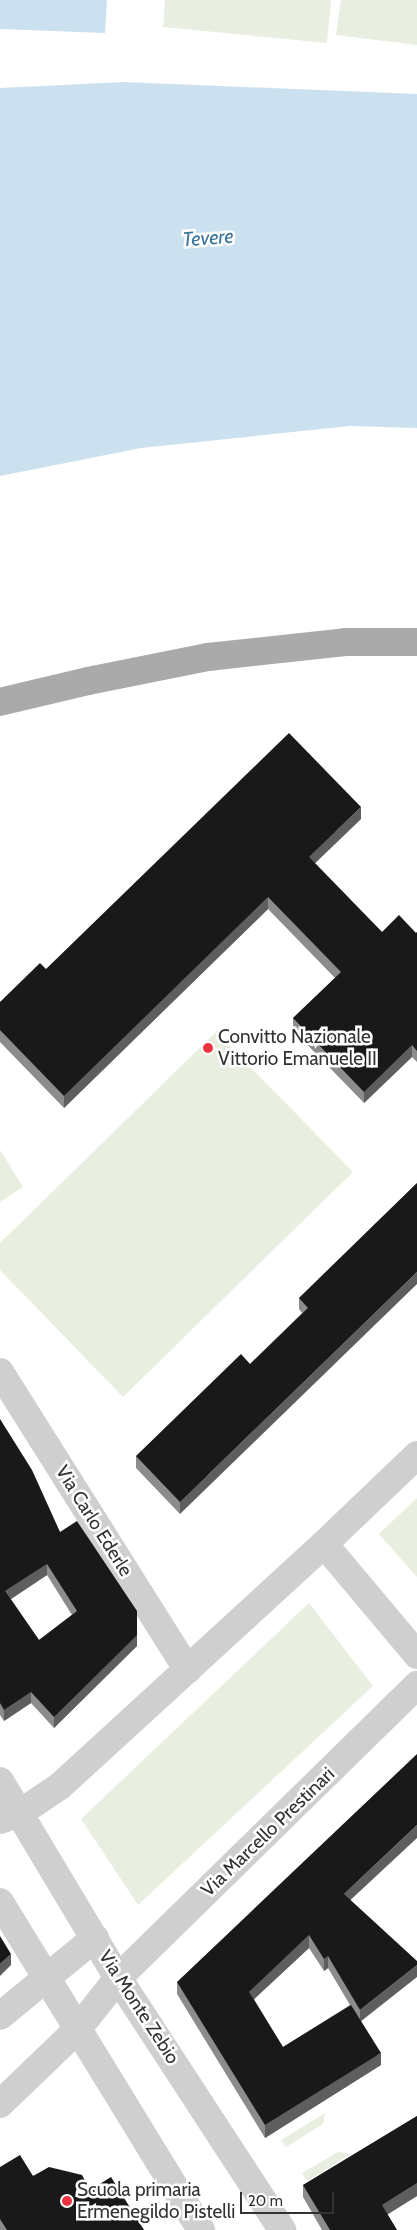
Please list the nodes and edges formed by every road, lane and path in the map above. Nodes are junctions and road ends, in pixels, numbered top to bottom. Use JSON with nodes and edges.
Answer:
{"nodes":[{"id":1,"x":417,"y":642,"type":"edge"},
{"id":2,"x":0,"y":702,"type":"edge"},
{"id":3,"x":0,"y":1372,"type":"edge"},
{"id":4,"x":417,"y":1455,"type":"edge"},
{"id":5,"x":324,"y":1544,"type":"junction"},
{"id":6,"x":417,"y":1655,"type":"edge"},
{"id":7,"x":188,"y":1670,"type":"junction"},
{"id":8,"x":417,"y":1685,"type":"edge"},
{"id":9,"x":0,"y":1781,"type":"edge"},
{"id":10,"x":10,"y":1816,"type":"edge"},
{"id":11,"x":0,"y":1902,"type":"edge"},
{"id":12,"x":95,"y":1938,"type":"junction"},
{"id":13,"x":45,"y":1976,"type":"junction"},
{"id":14,"x":118,"y":1978,"type":"junction"},
{"id":15,"x":0,"y":2016,"type":"edge"},
{"id":16,"x":77,"y":2030,"type":"junction"},
{"id":17,"x":0,"y":2104,"type":"edge"},
{"id":18,"x":201,"y":2230,"type":"edge"},
{"id":19,"x":282,"y":2230,"type":"edge"}],
"edges":[{"from":1,"to":2,"type":"main road"},
{"from":3,"to":7,"type":"street","name":"Via Carlo Ederle"},
{"from":4,"to":5,"type":"street"},
{"from":5,"to":6,"type":"street"},
{"from":5,"to":7,"type":"street"},
{"from":7,"to":10,"type":"street"},
{"from":8,"to":14,"type":"street","name":"Via Marcello Prestinari"},
{"from":9,"to":10,"type":"street","name":"Via Monte Zebio"},
{"from":10,"to":12,"type":"street","name":"Via Monte Zebio"},
{"from":11,"to":13,"type":"street"},
{"from":12,"to":13,"type":"street"},
{"from":12,"to":14,"type":"street","name":"Via Monte Zebio"},
{"from":13,"to":15,"type":"street"},
{"from":13,"to":16,"type":"street"},
{"from":14,"to":16,"type":"street","name":"Via Marcello Prestinari"},
{"from":14,"to":19,"type":"street","name":"Via Monte Zebio"},
{"from":16,"to":17,"type":"street","name":"Via Marcello Prestinari"},
{"from":16,"to":18,"type":"street"}]}
